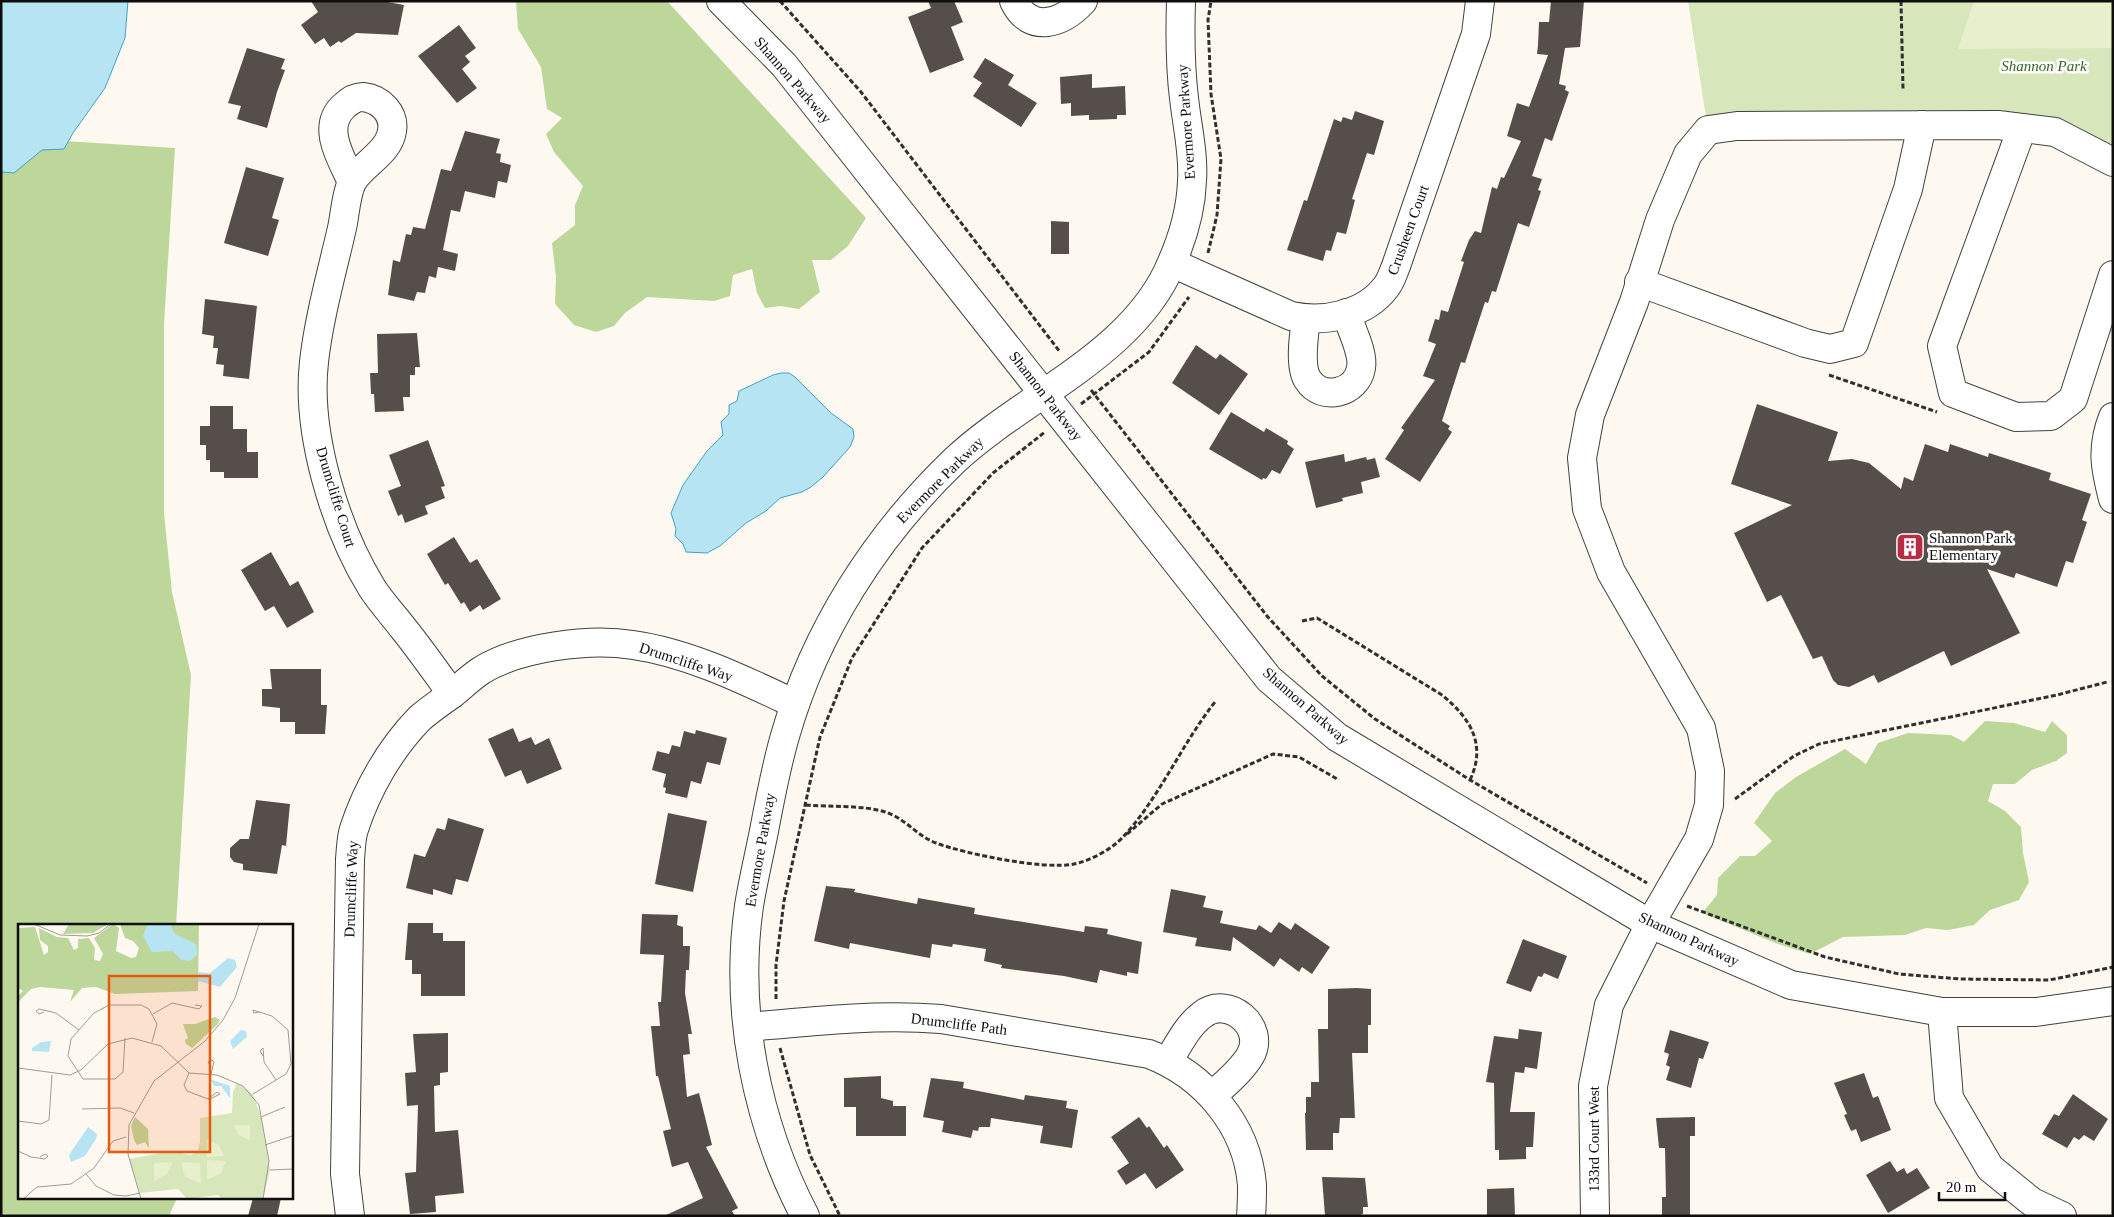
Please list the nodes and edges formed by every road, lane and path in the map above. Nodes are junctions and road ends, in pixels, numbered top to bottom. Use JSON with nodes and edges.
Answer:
{"nodes":[{"id":1,"x":721,"y":1,"type":"edge"},
{"id":2,"x":780,"y":1,"type":"edge"},
{"id":3,"x":1014,"y":1,"type":"edge"},
{"id":4,"x":1083,"y":1,"type":"edge"},
{"id":5,"x":1181,"y":1,"type":"edge"},
{"id":6,"x":1211,"y":1,"type":"edge"},
{"id":7,"x":1460,"y":1,"type":"edge"},
{"id":8,"x":1480,"y":1,"type":"edge"},
{"id":9,"x":1901,"y":1,"type":"edge"},
{"id":10,"x":1476,"y":34,"type":"junction"},
{"id":11,"x":1902,"y":89,"type":"dead end"},
{"id":12,"x":1922,"y":125,"type":"junction"},
{"id":13,"x":2022,"y":128,"type":"junction"},
{"id":14,"x":2113,"y":162,"type":"edge"},
{"id":15,"x":352,"y":182,"type":"dead end"},
{"id":16,"x":1172,"y":263,"type":"junction"},
{"id":17,"x":2113,"y":276,"type":"edge"},
{"id":18,"x":1203,"y":277,"type":"junction"},
{"id":19,"x":1640,"y":282,"type":"junction"},
{"id":20,"x":1346,"y":313,"type":"junction"},
{"id":21,"x":1306,"y":319,"type":"junction"},
{"id":22,"x":1075,"y":370,"type":"junction"},
{"id":23,"x":1822,"y":372,"type":"dead end"},
{"id":24,"x":1043,"y":392,"type":"junction"},
{"id":25,"x":1094,"y":394,"type":"junction"},
{"id":26,"x":1941,"y":413,"type":"dead end"},
{"id":27,"x":2113,"y":417,"type":"edge"},
{"id":28,"x":1063,"y":418,"type":"junction"},
{"id":29,"x":2113,"y":499,"type":"edge"},
{"id":30,"x":1302,"y":621,"type":"dead end"},
{"id":31,"x":2107,"y":682,"type":"dead end"},
{"id":32,"x":452,"y":694,"type":"junction"},
{"id":33,"x":1215,"y":702,"type":"dead end"},
{"id":34,"x":795,"y":704,"type":"junction"},
{"id":35,"x":1339,"y":780,"type":"dead end"},
{"id":36,"x":1470,"y":780,"type":"junction"},
{"id":37,"x":1736,"y":799,"type":"dead end"},
{"id":38,"x":806,"y":805,"type":"junction"},
{"id":39,"x":1123,"y":837,"type":"junction"},
{"id":40,"x":1668,"y":895,"type":"junction"},
{"id":41,"x":1650,"y":924,"type":"junction"},
{"id":42,"x":2113,"y":967,"type":"edge"},
{"id":43,"x":2113,"y":1001,"type":"edge"},
{"id":44,"x":1942,"y":1012,"type":"junction"},
{"id":45,"x":777,"y":1024,"type":"junction"},
{"id":46,"x":748,"y":1027,"type":"junction"},
{"id":47,"x":1168,"y":1061,"type":"junction"},
{"id":48,"x":1213,"y":1095,"type":"junction"},
{"id":49,"x":350,"y":1216,"type":"edge"},
{"id":50,"x":805,"y":1216,"type":"edge"},
{"id":51,"x":840,"y":1216,"type":"edge"},
{"id":52,"x":1252,"y":1216,"type":"edge"},
{"id":53,"x":1595,"y":1216,"type":"edge"},
{"id":54,"x":2062,"y":1216,"type":"edge"}],
"edges":[{"from":1,"to":24,"type":"street","name":"Shannon Parkway"},
{"from":2,"to":22,"type":"path"},
{"from":3,"to":4,"type":"street"},
{"from":5,"to":16,"type":"street","name":"Evermore Parkway"},
{"from":6,"to":18,"type":"path"},
{"from":7,"to":10,"type":"street"},
{"from":8,"to":10,"type":"street","name":"Crusheen Court"},
{"from":9,"to":11,"type":"path"},
{"from":10,"to":20,"type":"street","name":"Crusheen Court"},
{"from":12,"to":13,"type":"street","name":"133rd Court West"},
{"from":12,"to":19,"type":"street","name":"133rd Court West"},
{"from":12,"to":19,"type":"street"},
{"from":13,"to":14,"type":"street","name":"133rd Court West"},
{"from":13,"to":17,"type":"street"},
{"from":15,"to":32,"type":"street","name":"Drumcliffe Court"},
{"from":16,"to":18,"type":"street","name":"Crusheen Court"},
{"from":16,"to":22,"type":"street","name":"Evermore Parkway"},
{"from":18,"to":21,"type":"street","name":"Crusheen Court"},
{"from":18,"to":25,"type":"path"},
{"from":19,"to":40,"type":"street","name":"133rd Court West"},
{"from":20,"to":21,"type":"street","name":"Crusheen Court"},
{"from":20,"to":21,"type":"street"},
{"from":22,"to":24,"type":"street","name":"Evermore Parkway"},
{"from":22,"to":25,"type":"path"},
{"from":23,"to":26,"type":"path"},
{"from":24,"to":28,"type":"street","name":"Shannon Parkway"},
{"from":24,"to":34,"type":"street","name":"Evermore Parkway"},
{"from":25,"to":28,"type":"path"},
{"from":25,"to":36,"type":"path"},
{"from":27,"to":29,"type":"street"},
{"from":28,"to":38,"type":"path"},
{"from":28,"to":41,"type":"street","name":"Shannon Parkway"},
{"from":30,"to":36,"type":"path"},
{"from":31,"to":37,"type":"path"},
{"from":32,"to":34,"type":"street","name":"Drumcliffe Way"},
{"from":32,"to":49,"type":"street","name":"Drumcliffe Way"},
{"from":33,"to":39,"type":"path"},
{"from":34,"to":46,"type":"street","name":"Evermore Parkway"},
{"from":35,"to":39,"type":"path"},
{"from":36,"to":40,"type":"path"},
{"from":38,"to":39,"type":"path"},
{"from":38,"to":45,"type":"path"},
{"from":40,"to":41,"type":"street","name":"133rd Court West"},
{"from":40,"to":42,"type":"path"},
{"from":41,"to":44,"type":"street","name":"Shannon Parkway"},
{"from":41,"to":53,"type":"street","name":"133rd Court West"},
{"from":43,"to":44,"type":"street","name":"Shannon Parkway"},
{"from":44,"to":54,"type":"street"},
{"from":45,"to":46,"type":"street","name":"Drumcliffe Path"},
{"from":45,"to":47,"type":"street","name":"Drumcliffe Path"},
{"from":45,"to":51,"type":"path"},
{"from":46,"to":50,"type":"street","name":"Evermore Parkway"},
{"from":47,"to":48,"type":"street","name":"Drumcliffe Path"},
{"from":47,"to":48,"type":"street"},
{"from":48,"to":52,"type":"street","name":"Drumcliffe Path"}]}
